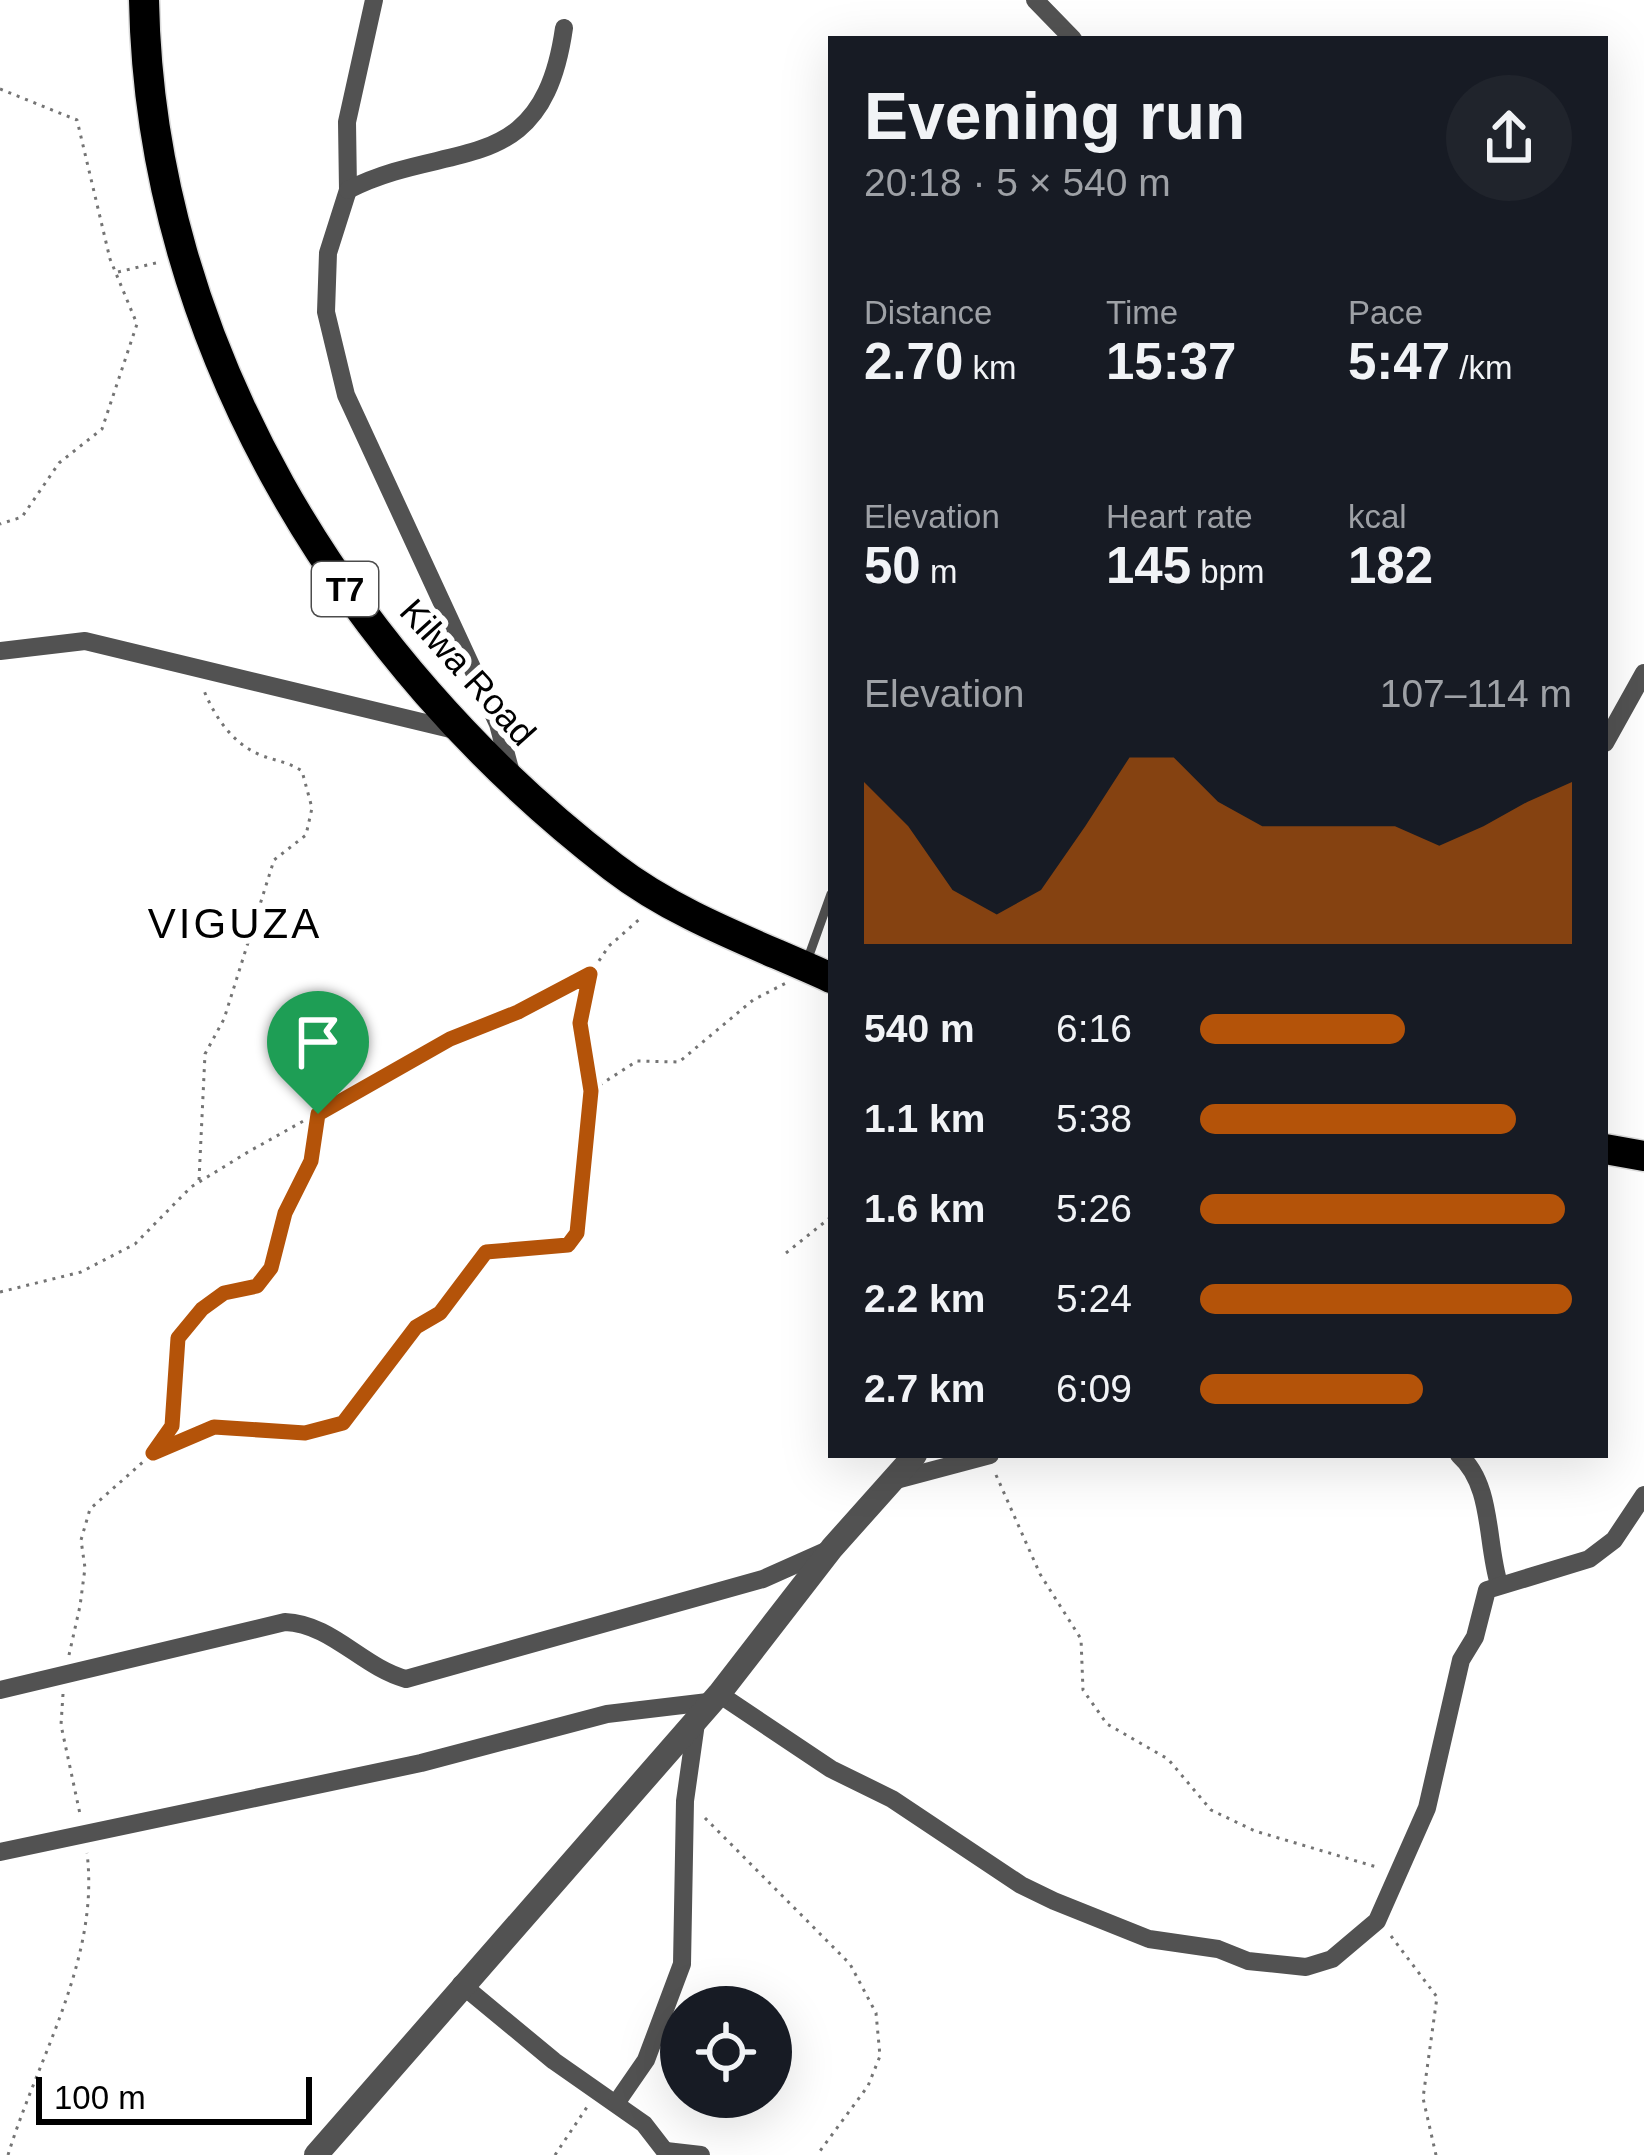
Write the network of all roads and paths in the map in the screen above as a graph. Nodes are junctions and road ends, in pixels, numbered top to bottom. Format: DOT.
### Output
graph roads {
  1 [pos="143,0"];
  2 [pos="374,0"];
  3 [pos="1035,0"];
  4 [pos="564,28"];
  5 [pos="1070,36"];
  6 [pos="0,89"];
  7 [pos="348,190"];
  8 [pos="116,273"];
  9 [pos="173,276"];
  10 [pos="0,524"];
  11 [pos="0,651"];
  12 [pos="196,672"];
  13 [pos="1644,673"];
  14 [pos="463,733"];
  15 [pos="1608,738"];
  16 [pos="513,780"];
  17 [pos="671,904"];
  18 [pos="828,912"];
  19 [pos="818,972"];
  20 [pos="590,974"];
  21 [pos="591,1091"];
  22 [pos="318,1114"];
  23 [pos="1608,1150"];
  24 [pos="1644,1156"];
  25 [pos="199,1182"];
  26 [pos="828,1218"];
  27 [pos="786,1253"];
  28 [pos="0,1292"];
  29 [pos="153,1453"];
  30 [pos="913,1458"];
  31 [pos="981,1458"];
  32 [pos="990,1458"];
  33 [pos="1461,1458"];
  34 [pos="896,1480"];
  35 [pos="1644,1495"];
  36 [pos="832,1548"];
  37 [pos="1499,1584"];
  38 [pos="64,1678"];
  39 [pos="0,1690"];
  40 [pos="708,1704"];
  41 [pos="685,1802"];
  42 [pos="85,1834"];
  43 [pos="0,1852"];
  44 [pos="1399,1872"];
  45 [pos="1377,1921"];
  46 [pos="461,1984"];
  47 [pos="597,2092"];
  48 [pos="617,2102"];
  49 [pos="667,2153"];
  50 [pos="8,2155"];
  51 [pos="316,2155"];
  52 [pos="555,2155"];
  53 [pos="700,2155"];
  54 [pos="817,2155"];
  55 [pos="1436,2155"];
  1 -- 14 [label="highway, Kilwa Road / T7"];
  2 -- 7 [label="street"];
  3 -- 5 [label="street"];
  4 -- 7 [label="street"];
  6 -- 8 [label="path"];
  7 -- 16 [label="street"];
  8 -- 9 [label="path"];
  8 -- 10 [label="path"];
  11 -- 12 [label="street"];
  12 -- 14 [label="street"];
  12 -- 25 [label="path"];
  13 -- 15 [label="street"];
  14 -- 16 [label="highway, Kilwa Road / T7"];
  16 -- 17 [label="highway, Kilwa Road / T7"];
  17 -- 19 [label="highway, Kilwa Road / T7"];
  17 -- 20 [label="path"];
  18 -- 19 [label="lane"];
  19 -- 21 [label="path"];
  20 -- 21 [label="path"];
  20 -- 22 [label="path"];
  21 -- 29 [label="path"];
  22 -- 25 [label="path"];
  22 -- 29 [label="path"];
  23 -- 24 [label="highway"];
  25 -- 28 [label="path"];
  26 -- 27 [label="path"];
  29 -- 38 [label="path"];
  30 -- 34 [label="street"];
  31 -- 34 [label="street"];
  32 -- 44 [label="path"];
  33 -- 37 [label="street"];
  34 -- 36 [label="street"];
  35 -- 37 [label="street"];
  36 -- 38 [label="street"];
  36 -- 40 [label="street"];
  37 -- 44 [label="street"];
  38 -- 39 [label="street"];
  38 -- 42 [label="path"];
  40 -- 41 [label="street"];
  40 -- 42 [label="street"];
  40 -- 45 [label="street"];
  40 -- 46 [label="street"];
  41 -- 48 [label="street"];
  41 -- 54 [label="path"];
  42 -- 43 [label="street"];
  42 -- 50 [label="path"];
  44 -- 45 [label="street"];
  45 -- 55 [label="path"];
  46 -- 47 [label="street"];
  46 -- 51 [label="street"];
  47 -- 48 [label="street"];
  47 -- 52 [label="path"];
  48 -- 49 [label="street"];
  49 -- 53 [label="street"];
}
